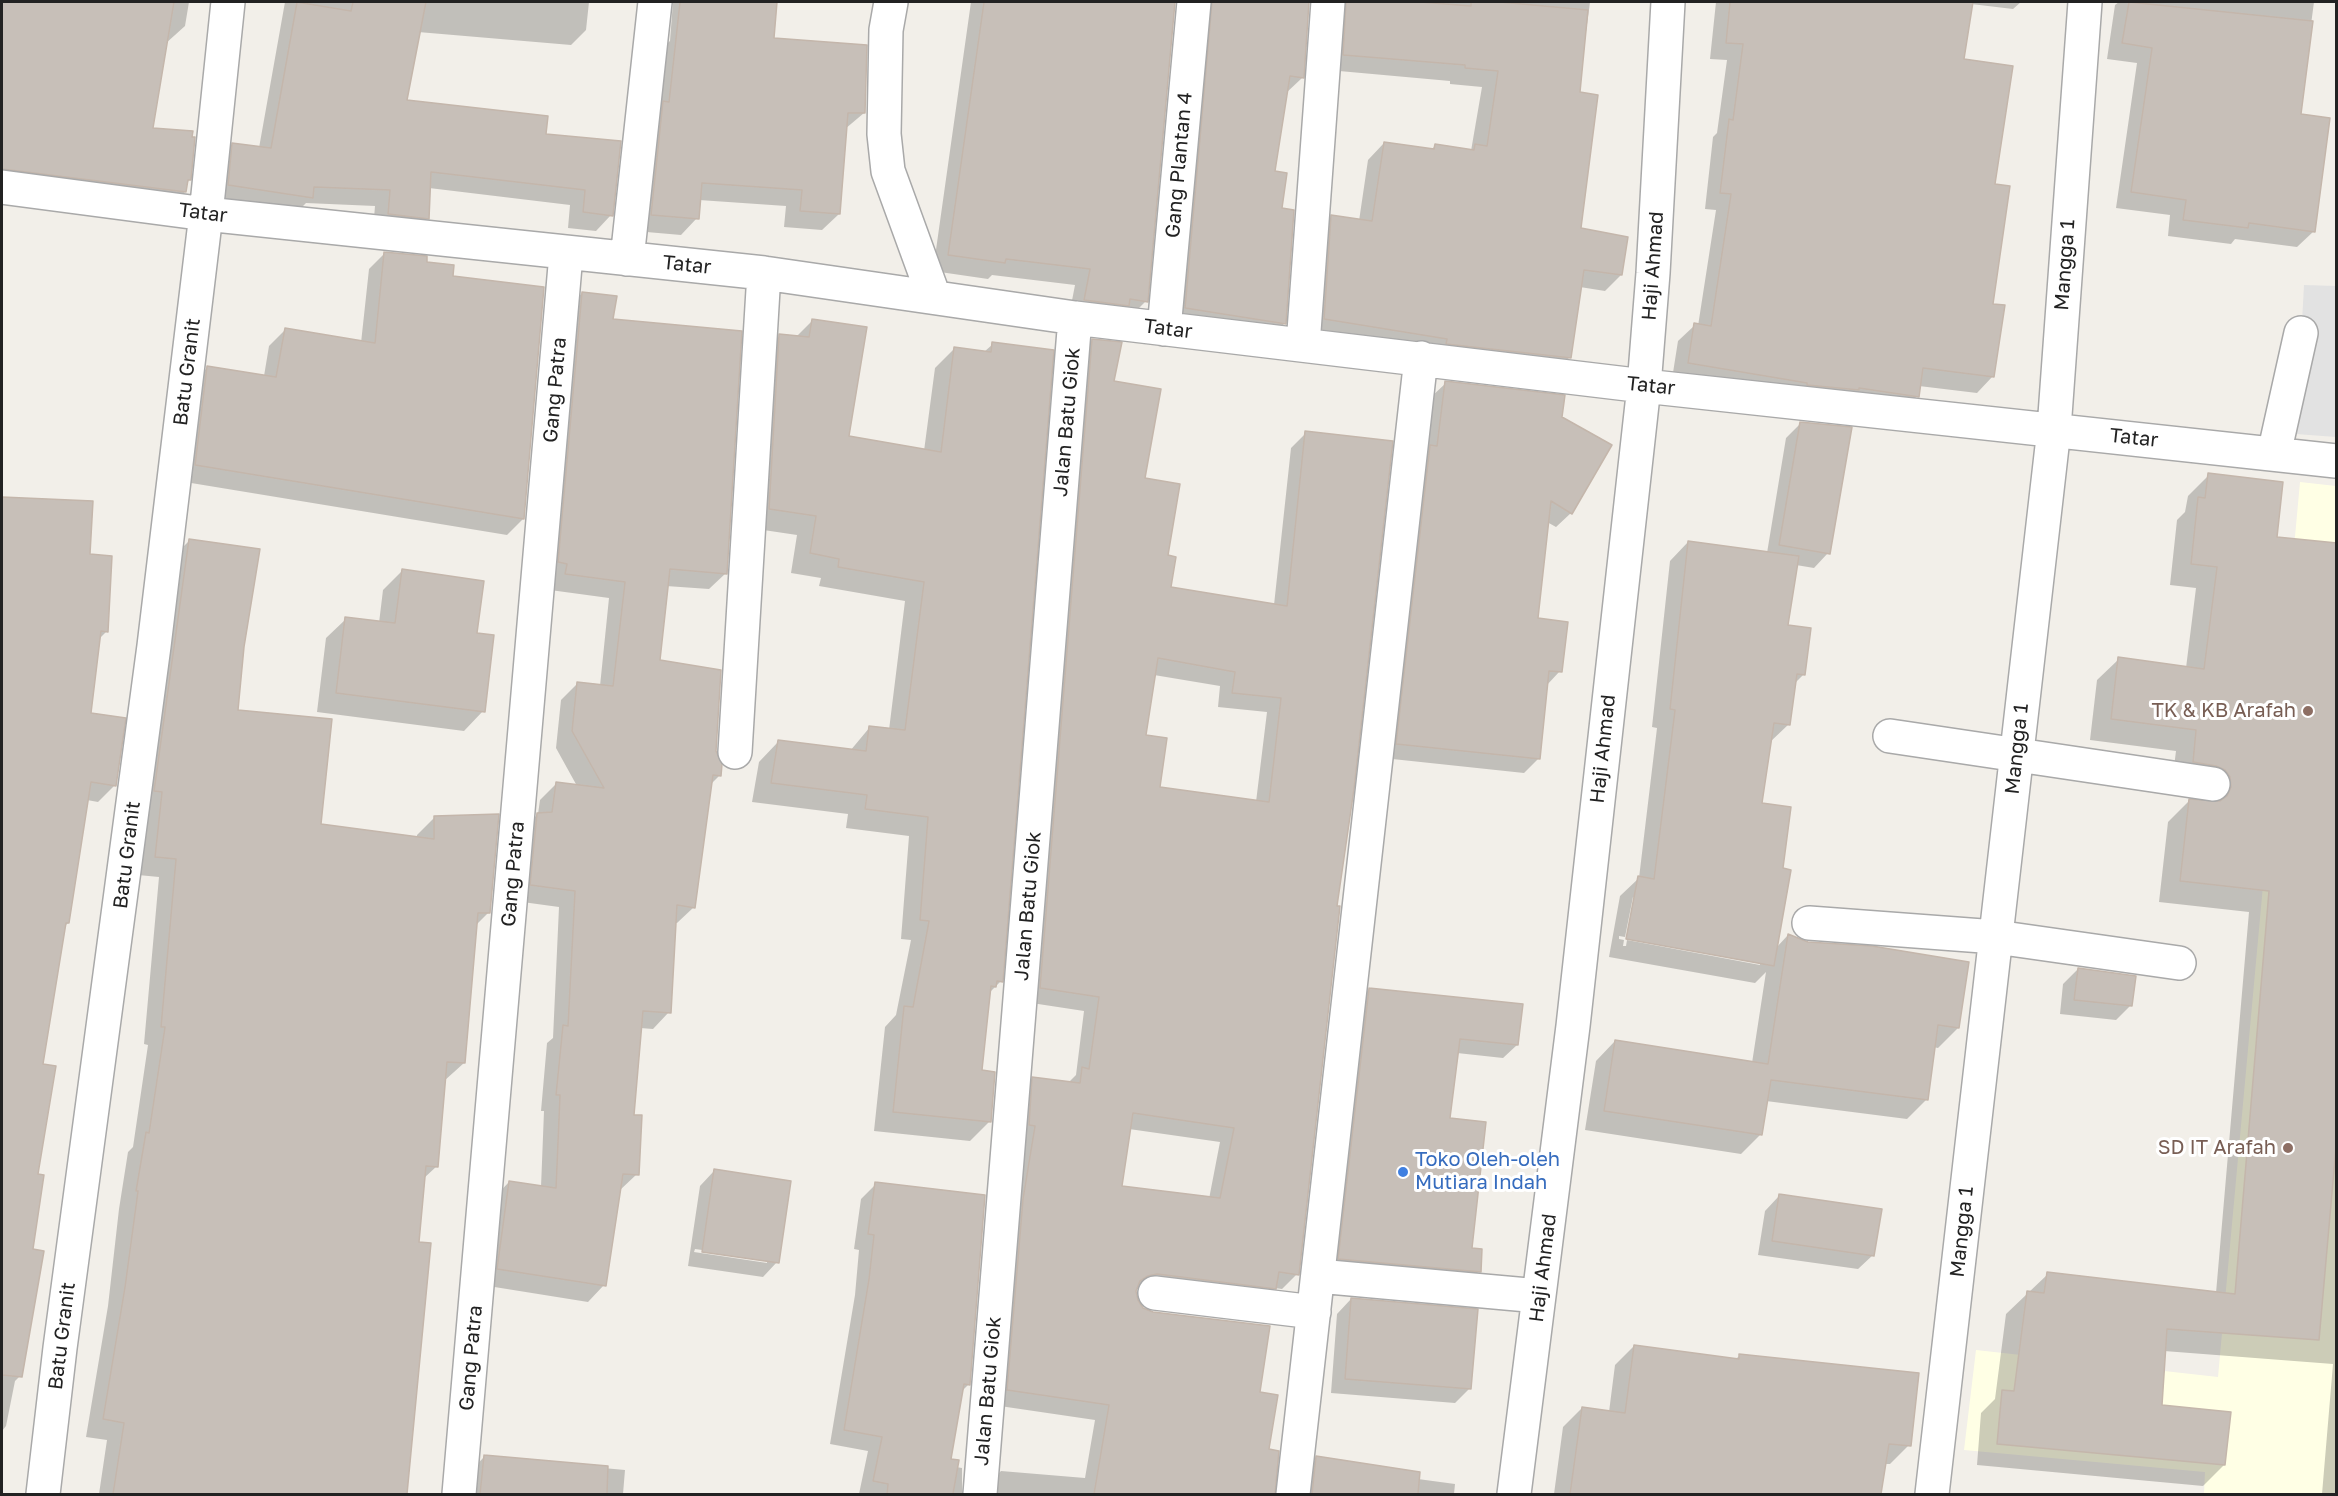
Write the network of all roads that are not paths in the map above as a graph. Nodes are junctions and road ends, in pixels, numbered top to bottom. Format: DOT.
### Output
graph roads {
  1 [pos="228,2"];
  2 [pos="655,2"];
  3 [pos="891,2"];
  4 [pos="1194,2"];
  5 [pos="1328,2"];
  6 [pos="1668,2"];
  7 [pos="2085,2"];
  8 [pos="2,187"];
  9 [pos="206,214"];
  10 [pos="566,254"];
  11 [pos="627,259"];
  12 [pos="764,273"];
  13 [pos="934,297"];
  14 [pos="1075,318"];
  15 [pos="1164,329"];
  16 [pos="2301,333"];
  17 [pos="1303,345"];
  18 [pos="1421,358"];
  19 [pos="1644,386"];
  20 [pos="2054,429"];
  21 [pos="2274,454"];
  22 [pos="2337,461"];
  23 [pos="1890,736"];
  24 [pos="735,752"];
  25 [pos="2016,756"];
  26 [pos="2213,784"];
  27 [pos="1809,924"];
  28 [pos="1996,937"];
  29 [pos="2179,963"];
  30 [pos="1318,1276"];
  31 [pos="1155,1293"];
  32 [pos="1539,1296"];
  33 [pos="1314,1312"];
  34 [pos="43,1494"];
  35 [pos="459,1494"];
  36 [pos="980,1494"];
  37 [pos="1293,1494"];
  38 [pos="1514,1494"];
  39 [pos="1932,1494"];
  1 -- 9 [label="street, Batu Granit"];
  2 -- 11 [label="street"];
  3 -- 13 [label="street"];
  4 -- 15 [label="street, Gang Plantan 4"];
  5 -- 17 [label="street"];
  6 -- 19 [label="street, Haji Ahmad"];
  7 -- 20 [label="street, Mangga 1"];
  8 -- 9 [label="street, Tatar"];
  9 -- 10 [label="street, Tatar"];
  9 -- 34 [label="street, Batu Granit"];
  10 -- 11 [label="street, Tatar"];
  10 -- 35 [label="street, Gang Patra"];
  11 -- 12 [label="street, Tatar"];
  12 -- 13 [label="street, Tatar"];
  12 -- 24 [label="street"];
  13 -- 14 [label="street, Tatar"];
  14 -- 15 [label="street, Tatar"];
  14 -- 36 [label="street, Jalan Batu Giok"];
  15 -- 17 [label="street, Tatar"];
  16 -- 21 [label="street"];
  17 -- 18 [label="street, Tatar"];
  18 -- 19 [label="street, Tatar"];
  18 -- 30 [label="street"];
  19 -- 20 [label="street, Tatar"];
  19 -- 32 [label="street, Haji Ahmad"];
  20 -- 21 [label="street, Tatar"];
  20 -- 25 [label="street, Mangga 1"];
  21 -- 22 [label="street, Tatar"];
  23 -- 25 [label="street"];
  25 -- 26 [label="street"];
  25 -- 28 [label="street, Mangga 1"];
  27 -- 28 [label="street"];
  28 -- 29 [label="street"];
  28 -- 39 [label="street, Mangga 1"];
  30 -- 32 [label="street"];
  30 -- 33 [label="street"];
  31 -- 33 [label="street"];
  32 -- 38 [label="street, Haji Ahmad"];
  33 -- 37 [label="street"];
}
